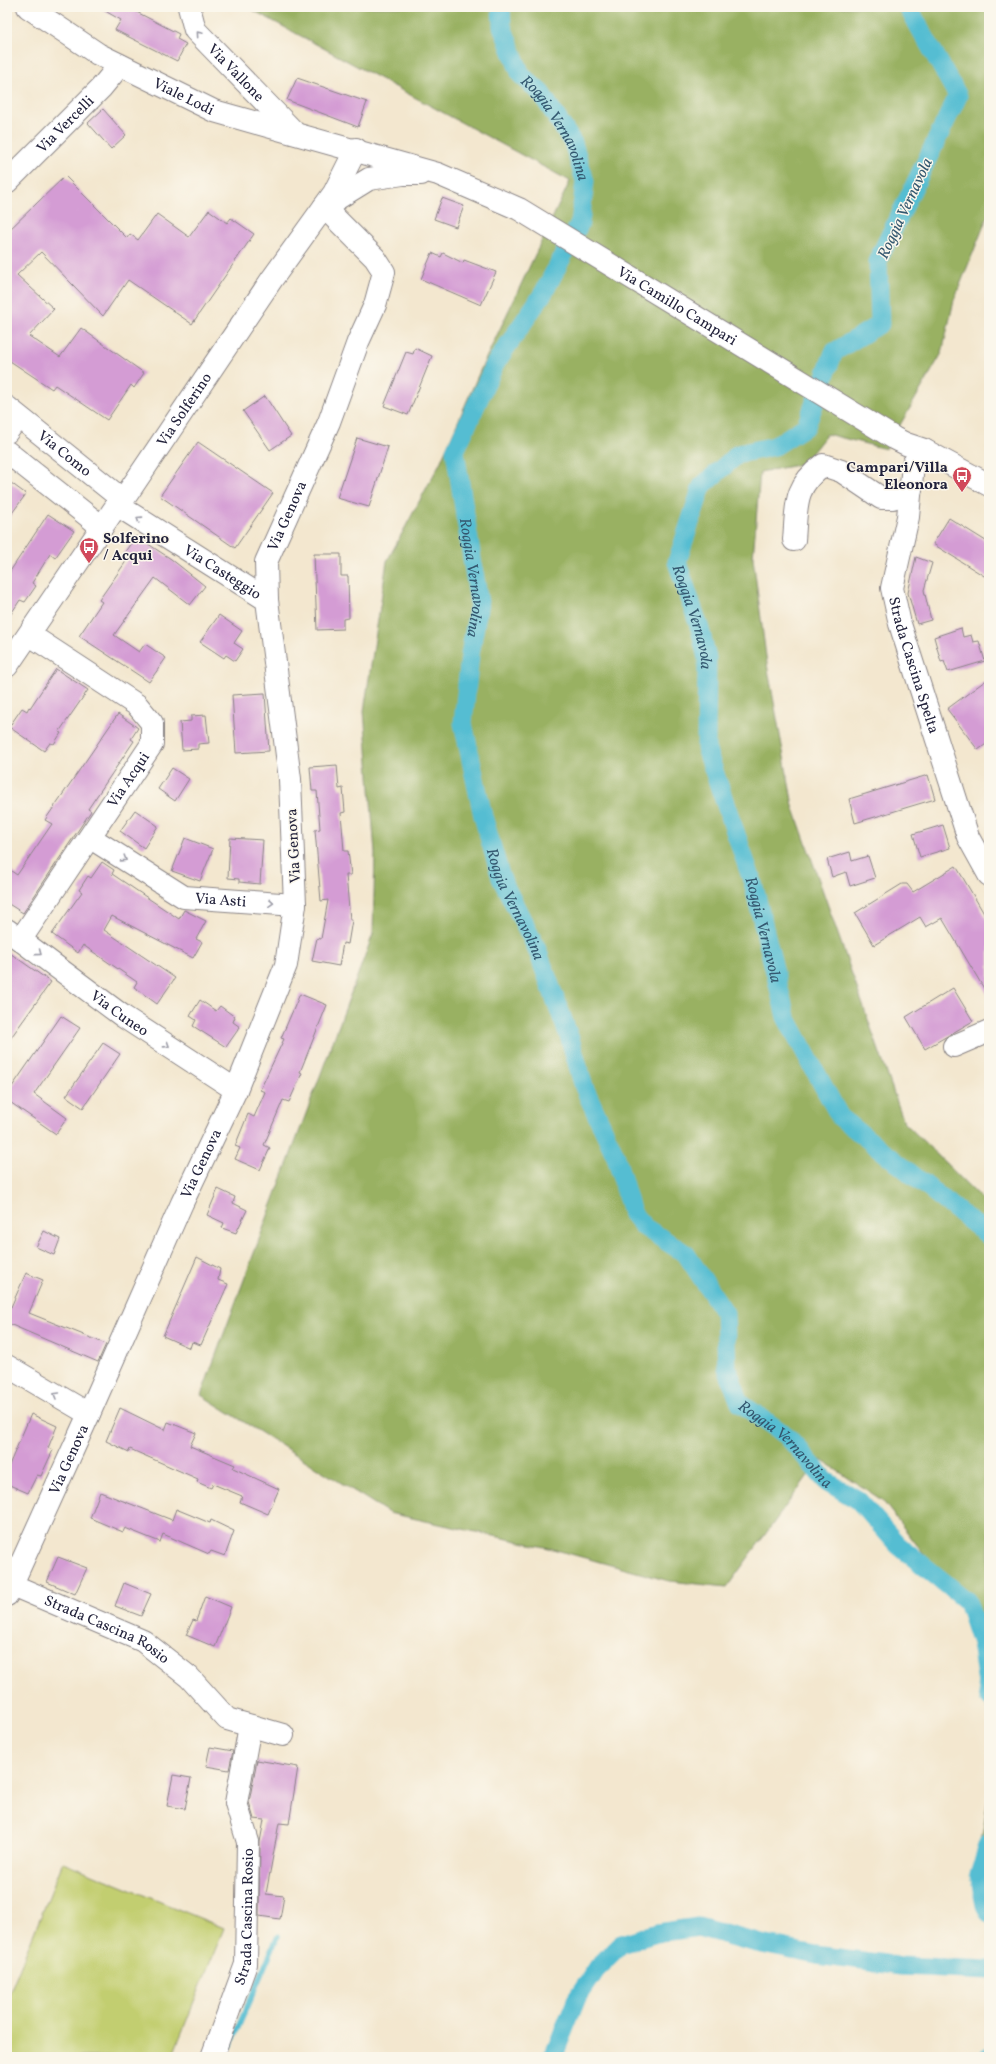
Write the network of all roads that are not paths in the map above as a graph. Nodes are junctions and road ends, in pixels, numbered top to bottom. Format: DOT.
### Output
graph roads {
  1 [pos="28,7"];
  2 [pos="189,7"];
  3 [pos="120,65"];
  4 [pos="294,132"];
  5 [pos="356,150"];
  6 [pos="438,174"];
  7 [pos="7,182"];
  8 [pos="324,207"];
  9 [pos="11,419"];
  10 [pos="924,450"];
  11 [pos="7,452"];
  12 [pos="989,485"];
  13 [pos="911,489"];
  14 [pos="120,502"];
  15 [pos="102,527"];
  16 [pos="794,540"];
  17 [pos="267,600"];
  18 [pos="30,635"];
  19 [pos="7,666"];
  20 [pos="91,838"];
  21 [pos="989,875"];
  22 [pos="295,905"];
  23 [pos="14,934"];
  24 [pos="989,1031"];
  25 [pos="954,1046"];
  26 [pos="236,1090"];
  27 [pos="7,1366"];
  28 [pos="89,1414"];
  29 [pos="9,1590"];
  30 [pos="250,1726"];
  31 [pos="283,1735"];
  32 [pos="212,2057"];
  1 -- 3 [label="street, Viale Lodi"];
  4 -- 2 [label="street, Via Vallone, one-way"];
  3 -- 4 [label="street, Viale Lodi"];
  3 -- 7 [label="street, Via Vercelli"];
  4 -- 5 [label="street, Viale Lodi"];
  5 -- 6 [label="street, Via Camillo Campari"];
  5 -- 8 [label="street, Via Solferino"];
  6 -- 8 [label="street"];
  6 -- 10 [label="street, Via Camillo Campari"];
  8 -- 14 [label="street, Via Solferino"];
  8 -- 17 [label="street, Via Genova"];
  9 -- 14 [label="street, Via Como"];
  10 -- 12 [label="street, Via Camillo Campari"];
  10 -- 13 [label="street, Strada Cascina Spelta"];
  11 -- 15 [label="street"];
  13 -- 16 [label="street"];
  13 -- 21 [label="street, Strada Cascina Spelta"];
  14 -- 15 [label="street, Via Solferino"];
  17 -- 14 [label="street, Via Casteggio, one-way"];
  15 -- 18 [label="street, Via Solferino"];
  17 -- 22 [label="street, Via Genova"];
  18 -- 19 [label="street, Via Solferino"];
  18 -- 20 [label="street, Via Acqui"];
  20 -- 22 [label="street, Via Asti, one-way"];
  20 -- 23 [label="street, Via Acqui"];
  22 -- 26 [label="street, Via Genova"];
  23 -- 26 [label="street, Via Cuneo, one-way"];
  24 -- 25 [label="street"];
  26 -- 28 [label="street, Via Genova"];
  28 -- 27 [label="street, one-way"];
  28 -- 29 [label="street, Via Genova"];
  29 -- 30 [label="street, Strada Cascina Rosio"];
  30 -- 31 [label="street, Strada Cascina Rosio"];
  30 -- 32 [label="street, Strada Cascina Rosio"];
}
